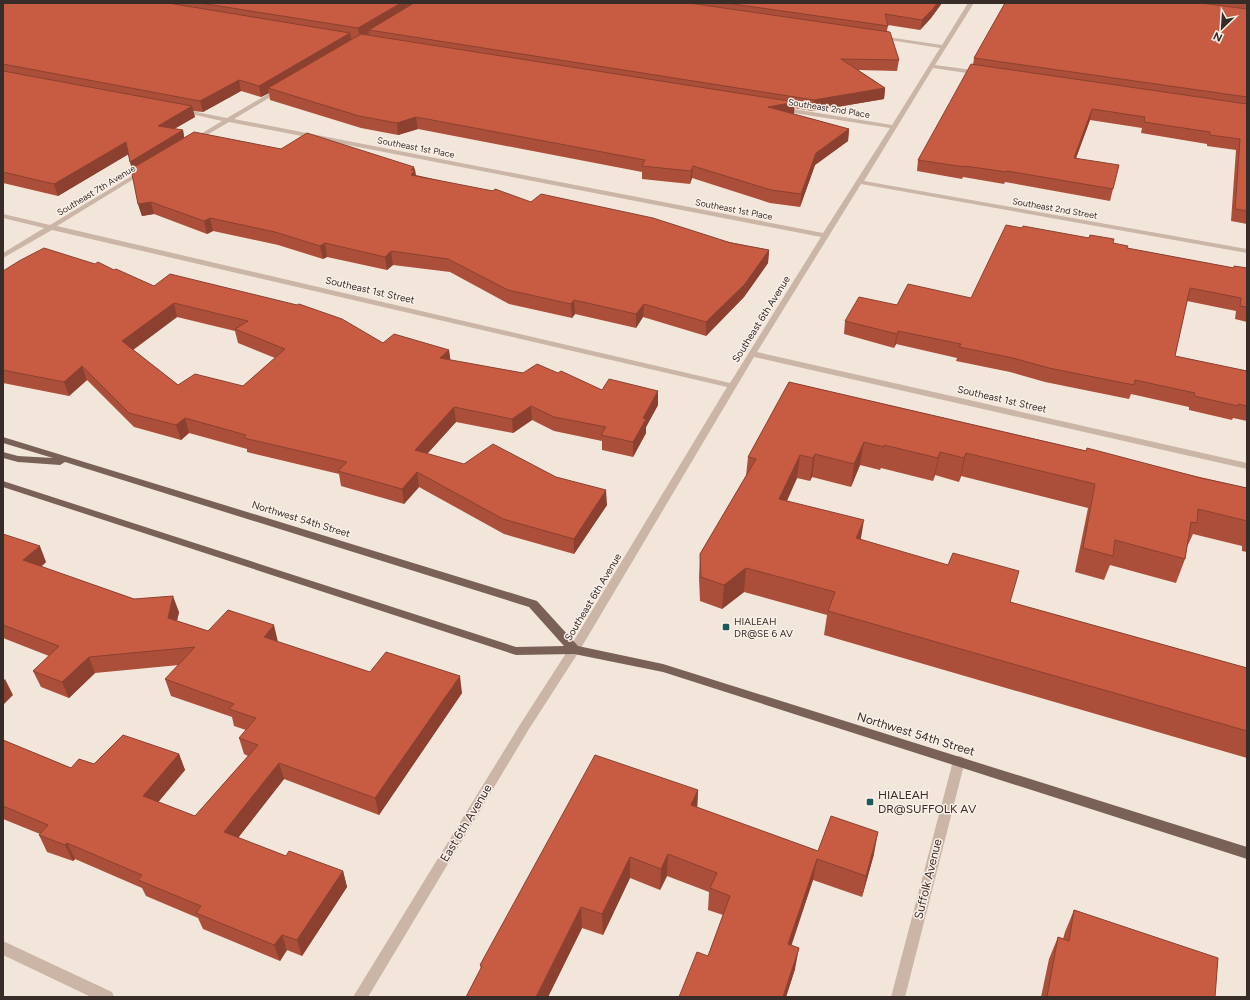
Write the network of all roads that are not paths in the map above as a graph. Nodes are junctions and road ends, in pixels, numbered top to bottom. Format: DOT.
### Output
graph roads {
  1 [pos="971,3"];
  2 [pos="872,37"];
  3 [pos="943,47"];
  4 [pos="932,66"];
  5 [pos="987,74"];
  6 [pos="287,84"];
  7 [pos="776,108"];
  8 [pos="174,110"];
  9 [pos="228,120"];
  10 [pos="893,127"];
  11 [pos="187,145"];
  12 [pos="153,165"];
  13 [pos="859,182"];
  14 [pos="3,216"];
  15 [pos="51,227"];
  16 [pos="825,236"];
  17 [pos="1247,251"];
  18 [pos="3,256"];
  19 [pos="753,354"];
  20 [pos="732,386"];
  21 [pos="3,440"];
  22 [pos="3,455"];
  23 [pos="76,463"];
  24 [pos="1247,466"];
  25 [pos="3,484"];
  26 [pos="574,650"];
  27 [pos="959,762"];
  28 [pos="1247,853"];
  29 [pos="3,948"];
  30 [pos="107,997"];
  31 [pos="360,997"];
  32 [pos="898,997"];
  1 -- 3 [label="street, Southeast 6th Avenue"];
  2 -- 3 [label="street"];
  3 -- 4 [label="street, Southeast 6th Avenue"];
  4 -- 5 [label="street"];
  4 -- 10 [label="street, Southeast 6th Avenue"];
  6 -- 9 [label="street"];
  7 -- 10 [label="street, Southeast 2nd Place"];
  8 -- 9 [label="street, Southeast 1st Place"];
  9 -- 11 [label="street"];
  9 -- 16 [label="street, Southeast 1st Place"];
  10 -- 13 [label="street, Southeast 6th Avenue"];
  12 -- 15 [label="street, Southeast 7th Avenue"];
  13 -- 16 [label="street, Southeast 6th Avenue"];
  13 -- 17 [label="street, Southeast 2nd Street"];
  14 -- 15 [label="street, Southeast 1st Street"];
  15 -- 18 [label="street, Southeast 7th Avenue"];
  15 -- 20 [label="street, Southeast 1st Street"];
  16 -- 19 [label="street, Southeast 6th Avenue"];
  19 -- 20 [label="street, Southeast 6th Avenue"];
  19 -- 24 [label="street, Southeast 1st Street"];
  20 -- 26 [label="street, Southeast 6th Avenue"];
  21 -- 23 [label="main road, Northwest 54th Street"];
  22 -- 23 [label="main road"];
  23 -- 26 [label="main road, Northwest 54th Street"];
  25 -- 26 [label="main road, Northwest 54th Street"];
  26 -- 27 [label="main road, Northwest 54th Street"];
  26 -- 31 [label="street, East 6th Avenue"];
  27 -- 28 [label="main road, Northwest 54th Street"];
  27 -- 32 [label="street, Suffolk Avenue"];
  29 -- 30 [label="street"];
}
